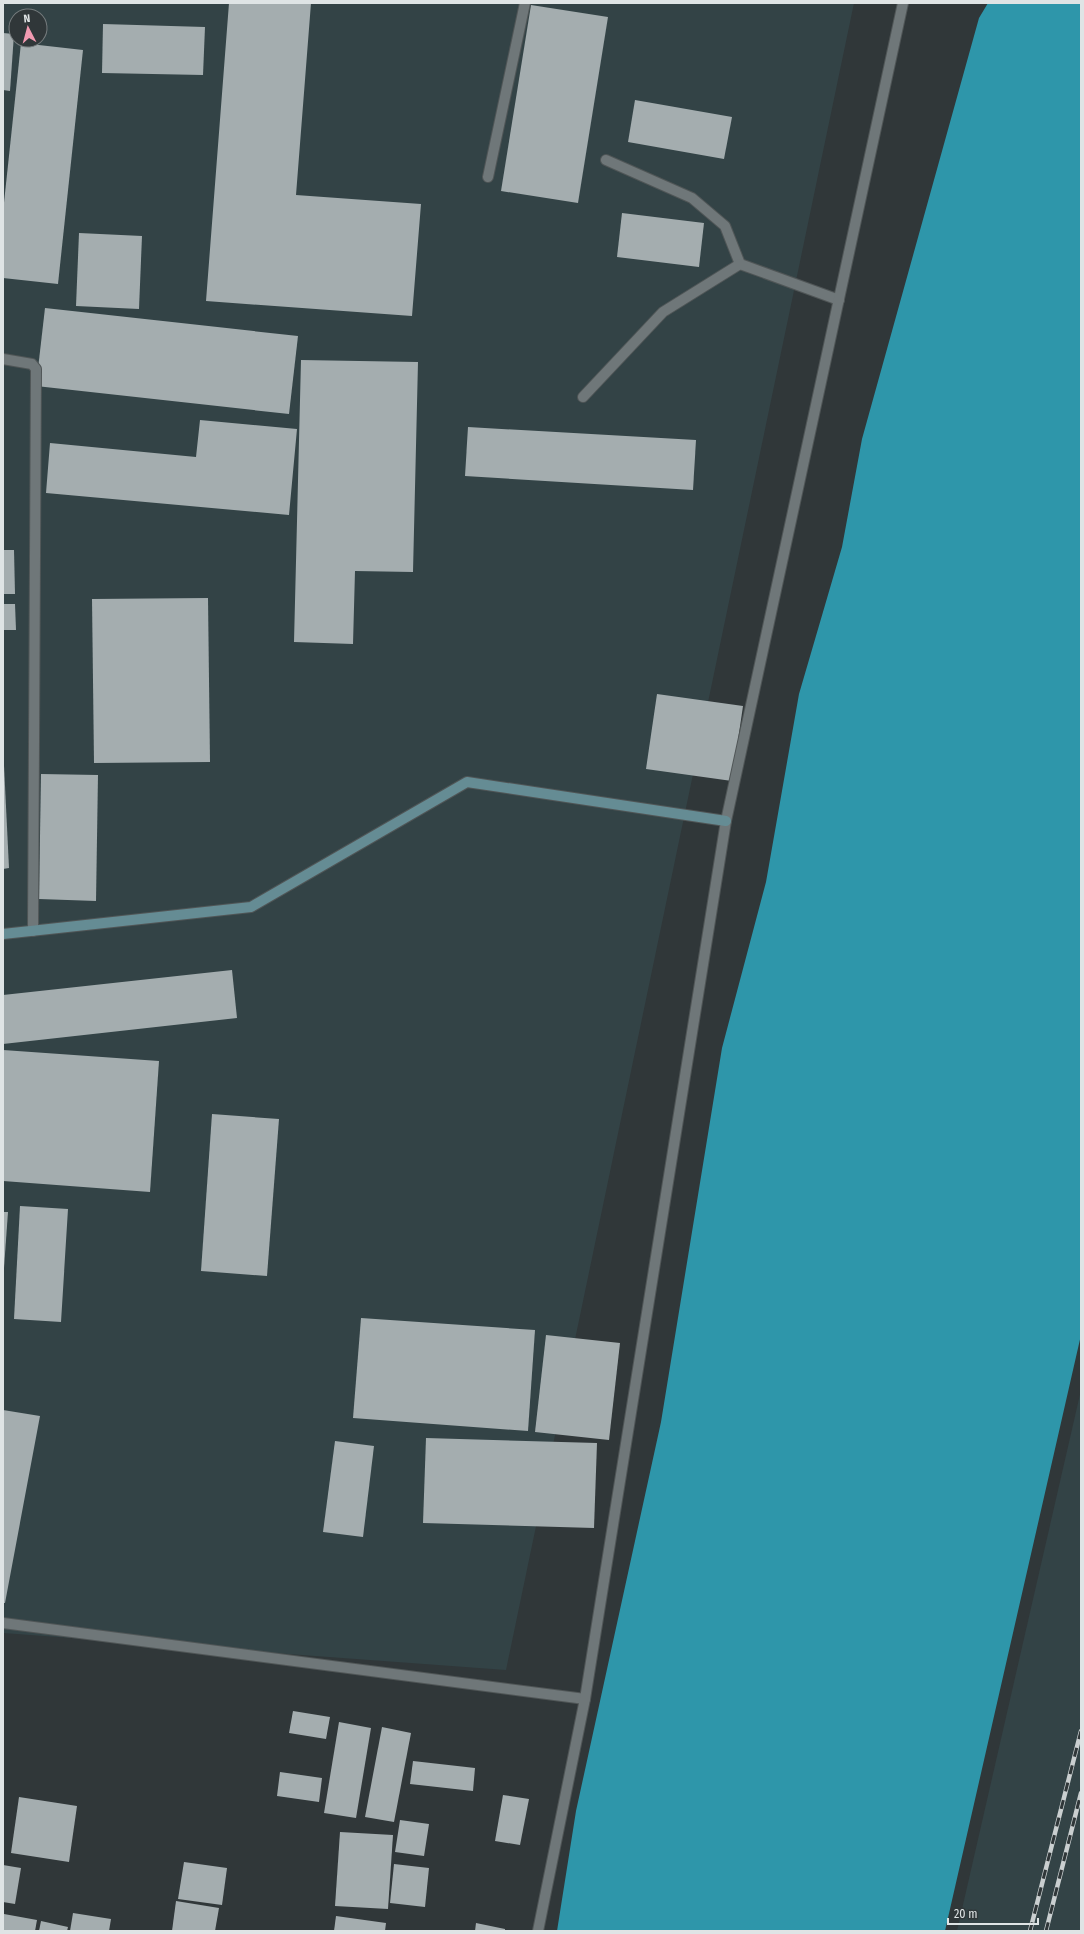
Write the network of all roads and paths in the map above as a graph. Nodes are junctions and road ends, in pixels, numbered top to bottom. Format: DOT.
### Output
graph roads {
  1 [pos="525,3"];
  2 [pos="903,3"];
  3 [pos="606,160"];
  4 [pos="488,177"];
  5 [pos="740,264"];
  6 [pos="839,300"];
  7 [pos="3,359"];
  8 [pos="582,398"];
  9 [pos="726,821"];
  10 [pos="33,931"];
  11 [pos="3,934"];
  12 [pos="3,1624"];
  13 [pos="585,1699"];
  14 [pos="538,1931"];
  1 -- 4 [label="street"];
  2 -- 6 [label="street"];
  3 -- 5 [label="street"];
  5 -- 6 [label="street"];
  5 -- 8 [label="street"];
  6 -- 9 [label="street"];
  7 -- 10 [label="street"];
  9 -- 10 [label="street"];
  9 -- 13 [label="street"];
  10 -- 11 [label="street"];
  12 -- 13 [label="street"];
  13 -- 14 [label="street"];
}
